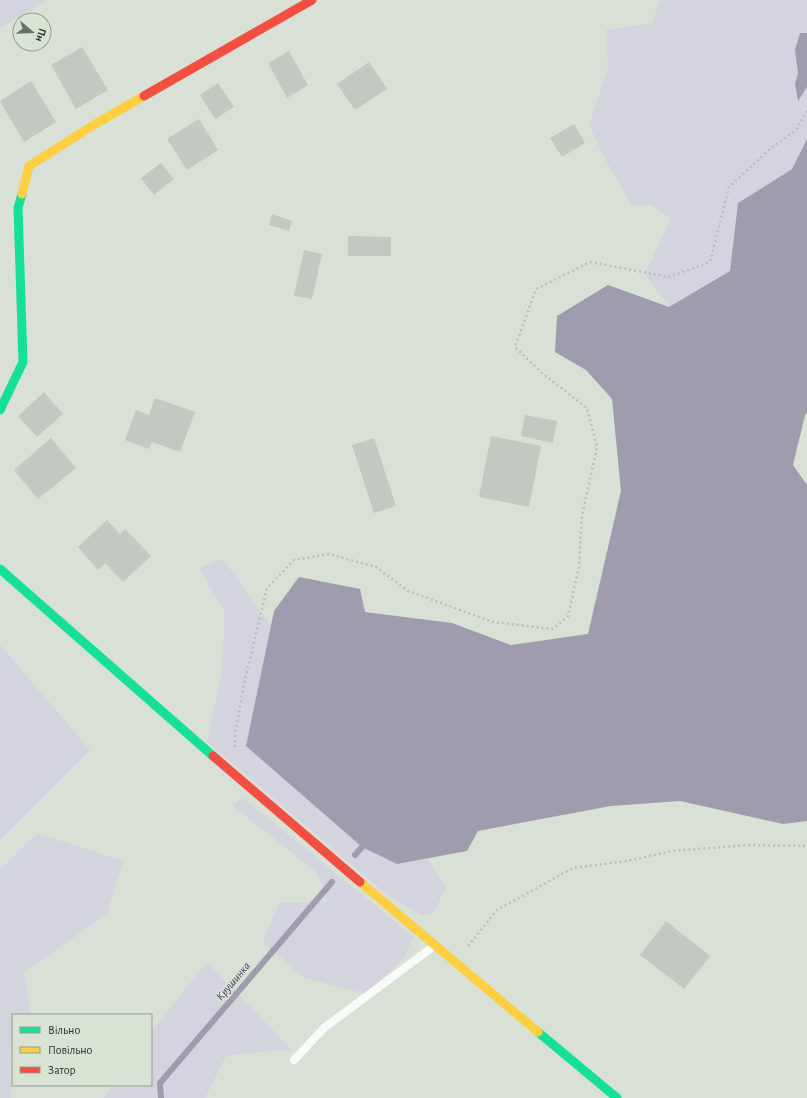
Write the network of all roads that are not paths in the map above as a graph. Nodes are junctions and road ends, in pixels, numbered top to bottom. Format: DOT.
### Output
graph roads {
  1 [pos="312,0"];
  2 [pos="0,410"];
  3 [pos="0,569"];
  4 [pos="435,946"];
  5 [pos="294,1060"];
  6 [pos="616,1098"];
  1 -- 2 [label="street"];
  3 -- 4 [label="street"];
  4 -- 5 [label="lane"];
  4 -- 6 [label="street"];
}
